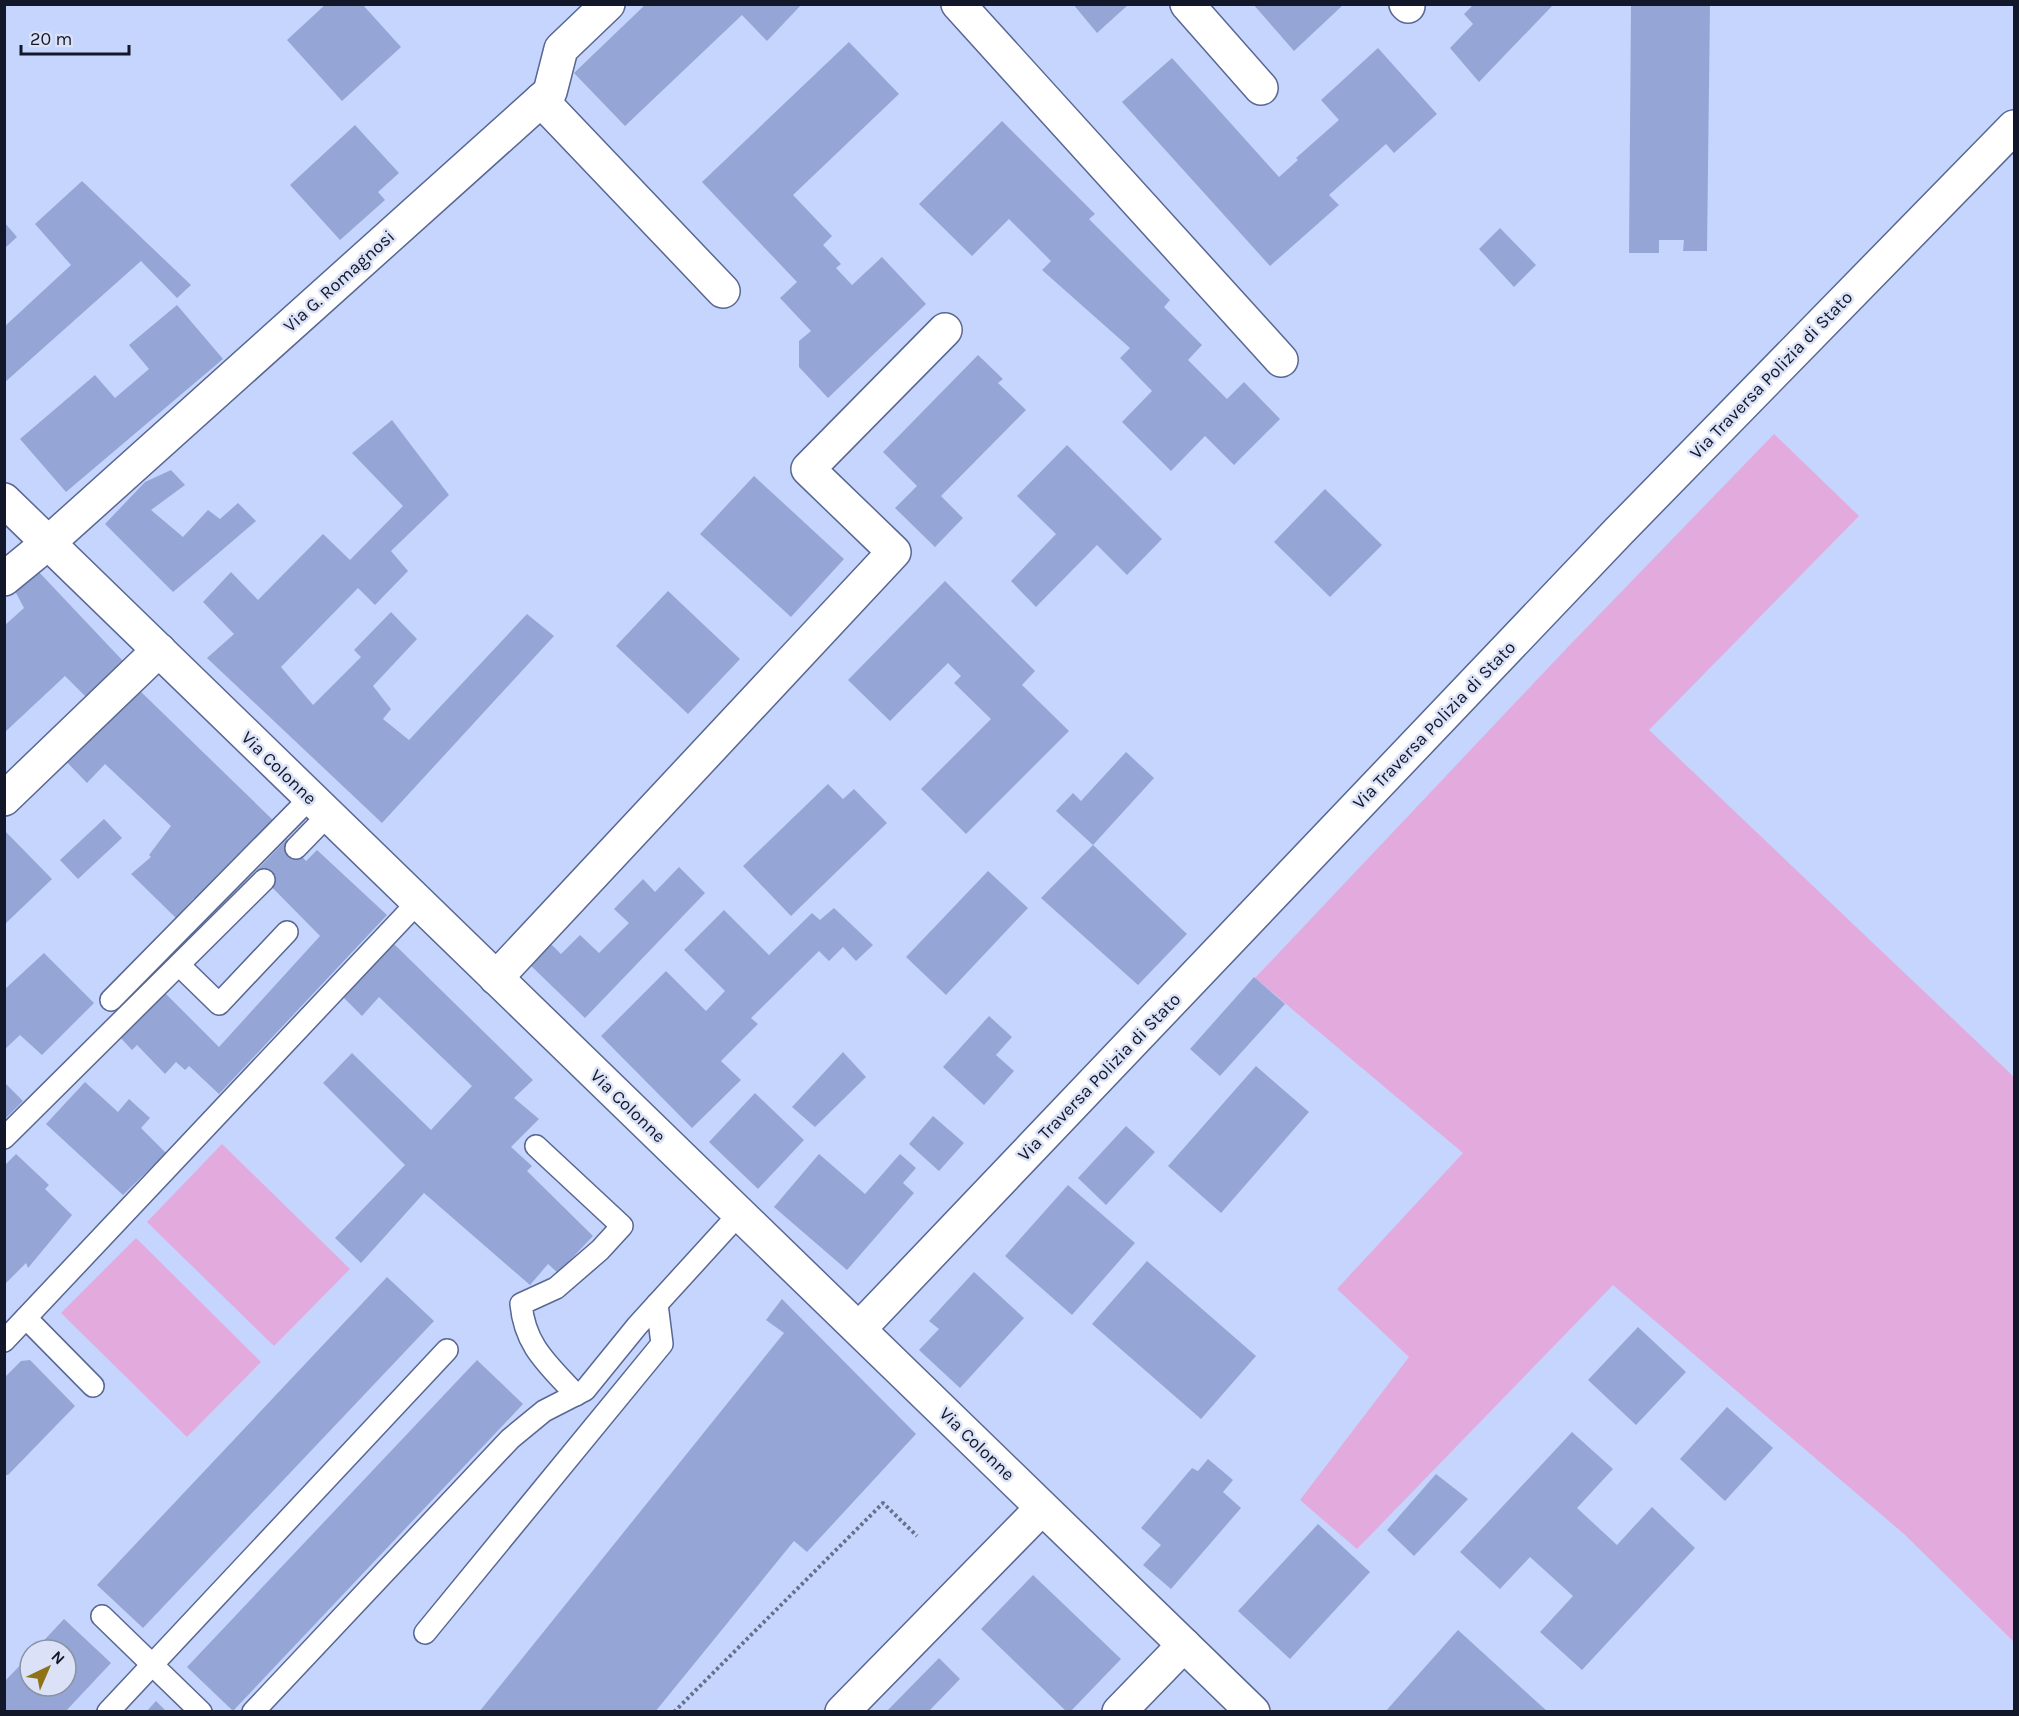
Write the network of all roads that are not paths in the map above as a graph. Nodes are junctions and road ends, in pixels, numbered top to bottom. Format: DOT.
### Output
graph roads {
  1 [pos="608,4"];
  2 [pos="958,4"];
  3 [pos="1187,4"];
  4 [pos="1261,88"];
  5 [pos="541,100"];
  6 [pos="2014,126"];
  7 [pos="723,291"];
  8 [pos="945,330"];
  9 [pos="1281,360"];
  10 [pos="4,500"];
  11 [pos="48,543"];
  12 [pos="4,579"];
  13 [pos="159,650"];
  14 [pos="4,799"];
  15 [pos="319,806"];
  16 [pos="296,848"];
  17 [pos="264,880"];
  18 [pos="418,902"];
  19 [pos="286,932"];
  20 [pos="179,965"];
  21 [pos="496,978"];
  22 [pos="111,1000"];
  23 [pos="4,1138"];
  24 [pos="536,1146"];
  25 [pos="740,1214"];
  26 [pos="657,1304"];
  27 [pos="26,1318"];
  28 [pos="859,1329"];
  29 [pos="4,1341"];
  30 [pos="447,1350"];
  31 [pos="93,1386"];
  32 [pos="576,1395"];
  33 [pos="1042,1508"];
  34 [pos="102,1616"];
  35 [pos="425,1633"];
  36 [pos="1184,1645"];
  37 [pos="152,1665"];
  38 [pos="108,1712"];
  39 [pos="201,1712"];
  40 [pos="253,1712"];
  41 [pos="842,1712"];
  42 [pos="1119,1712"];
  43 [pos="1252,1712"];
  1 -- 5 [label="street, Via G. Romagnosi"];
  2 -- 9 [label="street"];
  3 -- 4 [label="street"];
  5 -- 7 [label="street"];
  5 -- 11 [label="street, Via G. Romagnosi"];
  6 -- 28 [label="street, Via Traversa Polizia di Stato"];
  8 -- 21 [label="street"];
  10 -- 11 [label="street, Via Colonne"];
  11 -- 12 [label="street, Via G. Romagnosi"];
  11 -- 13 [label="street, Via Colonne"];
  13 -- 14 [label="street"];
  13 -- 15 [label="street, Via Colonne"];
  15 -- 16 [label="lane"];
  15 -- 18 [label="street, Via Colonne"];
  15 -- 22 [label="lane"];
  17 -- 20 [label="lane"];
  18 -- 21 [label="street, Via Colonne"];
  18 -- 27 [label="lane"];
  19 -- 20 [label="lane"];
  20 -- 23 [label="lane"];
  21 -- 25 [label="street, Via Colonne"];
  24 -- 32 [label="lane"];
  25 -- 26 [label="lane"];
  25 -- 28 [label="street, Via Colonne"];
  26 -- 32 [label="lane"];
  26 -- 35 [label="lane"];
  27 -- 29 [label="lane"];
  27 -- 31 [label="lane"];
  28 -- 33 [label="street, Via Colonne"];
  30 -- 37 [label="lane"];
  32 -- 40 [label="lane"];
  33 -- 36 [label="street, Via Colonne"];
  33 -- 41 [label="street"];
  34 -- 37 [label="lane"];
  36 -- 42 [label="street"];
  36 -- 43 [label="street, Via Colonne"];
  37 -- 38 [label="lane"];
  37 -- 39 [label="lane"];
}
